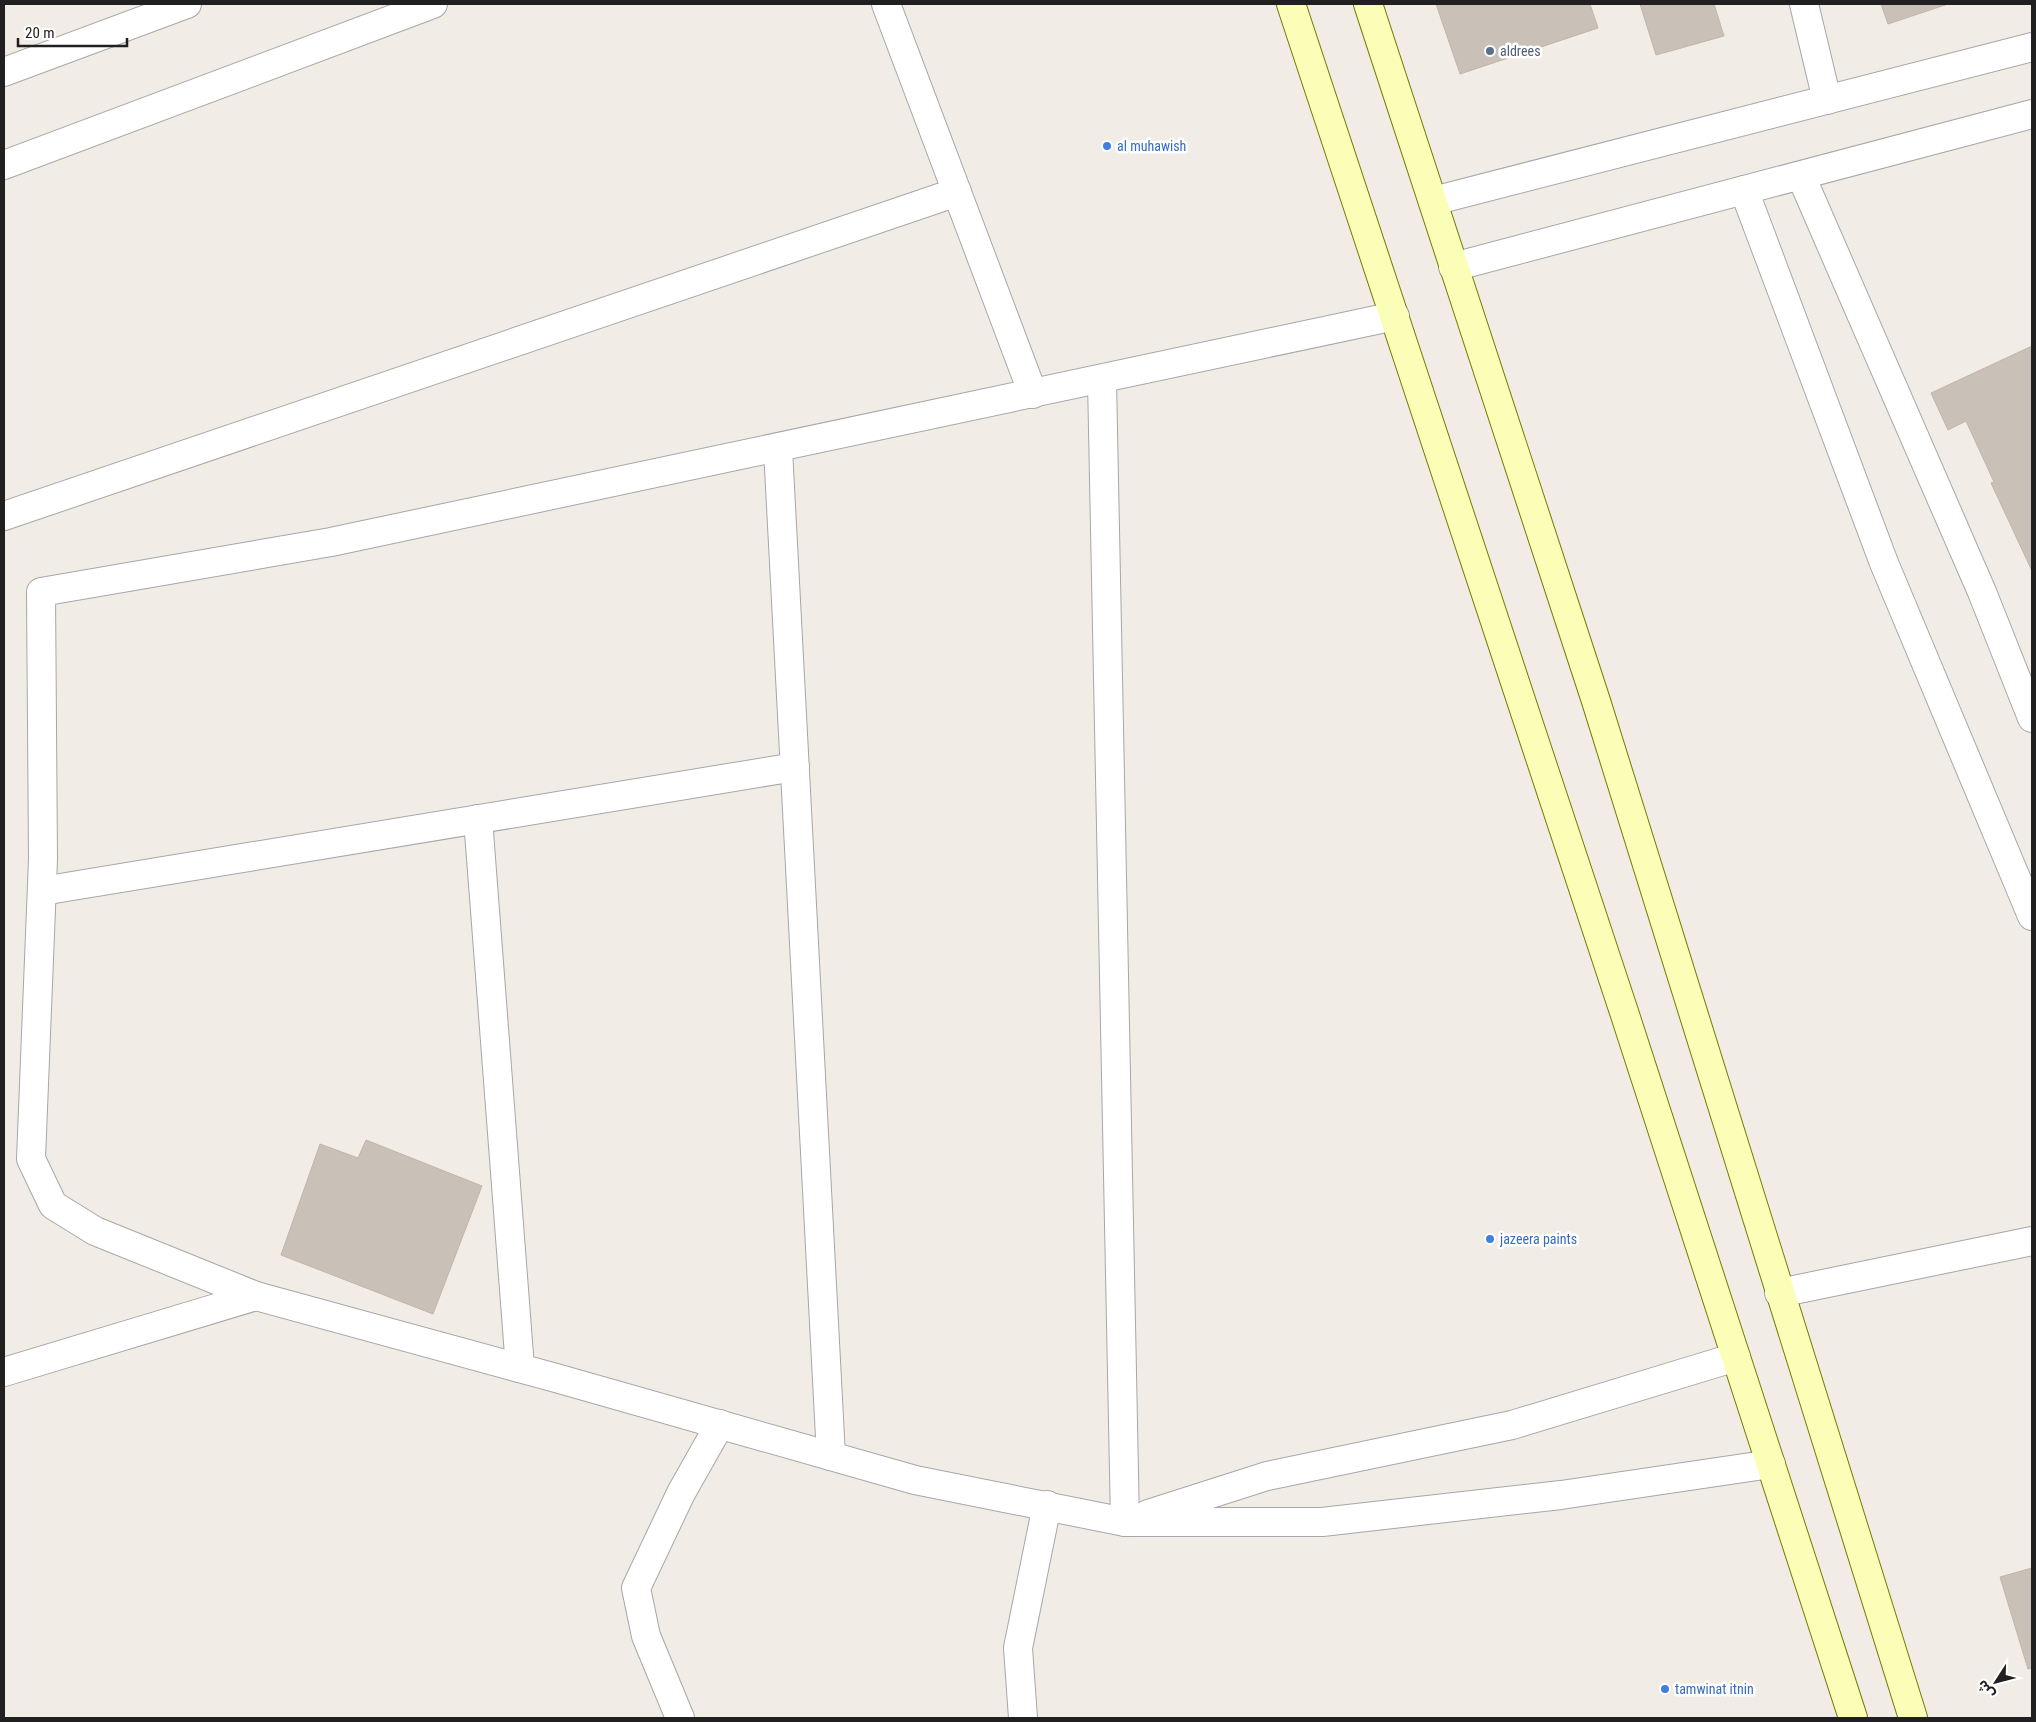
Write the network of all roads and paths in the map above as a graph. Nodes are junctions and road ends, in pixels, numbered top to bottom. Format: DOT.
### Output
graph roads {
  1 [pos="188,4"];
  2 [pos="433,4"];
  3 [pos="886,4"];
  4 [pos="1291,4"];
  5 [pos="1368,4"];
  6 [pos="1804,4"];
  7 [pos="2032,47"];
  8 [pos="4,72"];
  9 [pos="1828,100"];
  10 [pos="2032,114"];
  11 [pos="4,165"];
  12 [pos="1800,176"];
  13 [pos="1744,190"];
  14 [pos="957,192"];
  15 [pos="1433,202"];
  16 [pos="1454,267"];
  17 [pos="1395,316"];
  18 [pos="1102,380"];
  19 [pos="1033,394"];
  20 [pos="778,449"];
  21 [pos="4,516"];
  22 [pos="2032,718"];
  23 [pos="794,767"];
  24 [pos="478,819"];
  25 [pos="42,891"];
  26 [pos="2032,916"];
  27 [pos="2032,1241"];
  28 [pos="1779,1293"];
  29 [pos="256,1296"];
  30 [pos="1736,1357"];
  31 [pos="520,1368"];
  32 [pos="4,1372"];
  33 [pos="720,1424"];
  34 [pos="831,1456"];
  35 [pos="1771,1464"];
  36 [pos="1047,1505"];
  37 [pos="1125,1522"];
  38 [pos="680,1718"];
  39 [pos="1023,1718"];
  40 [pos="1853,1718"];
  41 [pos="1913,1718"];
  1 -- 8 [label="street"];
  2 -- 11 [label="street"];
  3 -- 14 [label="street"];
  4 -- 17 [label="main road"];
  5 -- 15 [label="main road"];
  6 -- 9 [label="street"];
  7 -- 9 [label="street"];
  9 -- 15 [label="street"];
  10 -- 12 [label="street"];
  12 -- 13 [label="street"];
  12 -- 22 [label="street"];
  13 -- 16 [label="street"];
  13 -- 26 [label="street"];
  14 -- 19 [label="street"];
  14 -- 21 [label="street"];
  15 -- 16 [label="main road"];
  16 -- 28 [label="main road"];
  17 -- 18 [label="street"];
  17 -- 30 [label="main road"];
  18 -- 19 [label="street"];
  18 -- 37 [label="street"];
  19 -- 20 [label="street"];
  20 -- 23 [label="street"];
  20 -- 25 [label="street"];
  23 -- 24 [label="street"];
  23 -- 34 [label="street"];
  24 -- 25 [label="street"];
  24 -- 31 [label="street"];
  25 -- 29 [label="street"];
  27 -- 28 [label="street"];
  28 -- 41 [label="main road"];
  29 -- 31 [label="street"];
  29 -- 32 [label="street"];
  30 -- 35 [label="main road"];
  30 -- 37 [label="street"];
  31 -- 33 [label="street"];
  33 -- 34 [label="street"];
  33 -- 38 [label="street"];
  34 -- 36 [label="street"];
  35 -- 37 [label="street"];
  35 -- 40 [label="main road"];
  36 -- 37 [label="street"];
  36 -- 39 [label="street"];
}
